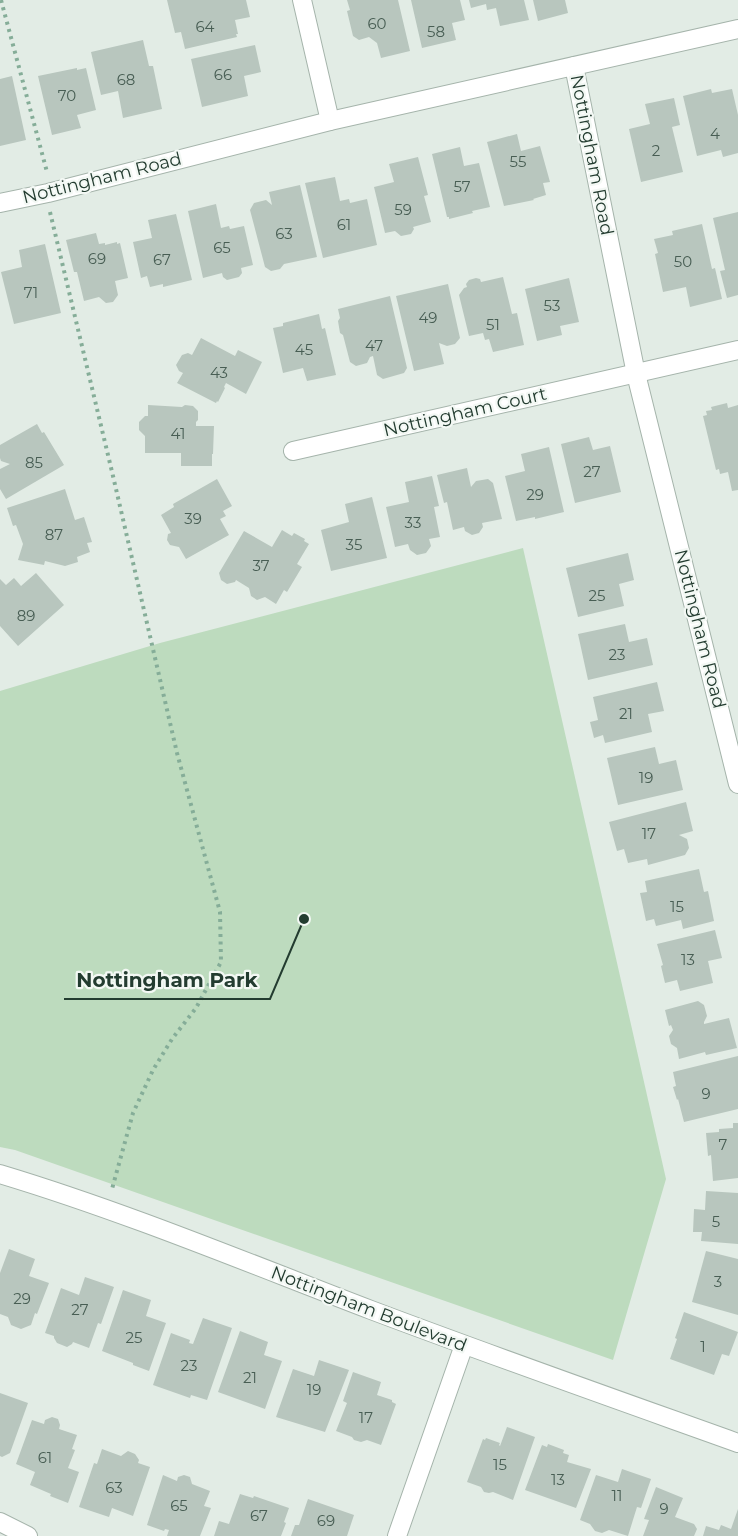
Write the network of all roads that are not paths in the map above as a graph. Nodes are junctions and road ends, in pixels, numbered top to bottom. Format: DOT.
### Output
graph roads {
  1 [pos="302,0"];
  2 [pos="738,29"];
  3 [pos="574,66"];
  4 [pos="330,121"];
  5 [pos="0,203"];
  6 [pos="738,350"];
  7 [pos="636,374"];
  8 [pos="293,451"];
  9 [pos="738,784"];
  10 [pos="0,1174"];
  11 [pos="464,1345"];
  12 [pos="738,1443"];
  13 [pos="0,1522"];
  14 [pos="28,1536"];
  15 [pos="397,1536"];
  1 -- 4 [label="street"];
  2 -- 3 [label="street"];
  3 -- 4 [label="street, Nottingham Road"];
  3 -- 7 [label="street, Nottingham Road"];
  4 -- 5 [label="street, Nottingham Road"];
  6 -- 7 [label="street, Nottingham Court"];
  7 -- 8 [label="street, Nottingham Court"];
  7 -- 9 [label="street, Nottingham Road"];
  10 -- 11 [label="street, Nottingham Boulevard"];
  11 -- 12 [label="street, Nottingham Boulevard"];
  11 -- 15 [label="street"];
  13 -- 14 [label="street"];
}
